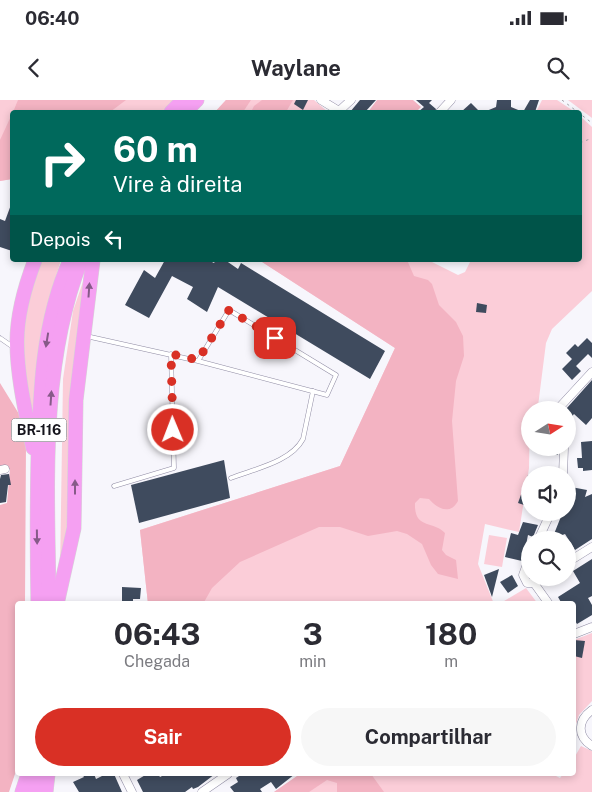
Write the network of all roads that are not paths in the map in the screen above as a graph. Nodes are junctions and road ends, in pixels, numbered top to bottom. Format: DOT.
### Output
graph roads {
  1 [pos="183,100"];
  2 [pos="197,100"];
  3 [pos="321,100"];
  4 [pos="351,100"];
  5 [pos="451,100"];
  6 [pos="173,110"];
  7 [pos="187,110"];
  8 [pos="336,110"];
  9 [pos="339,110"];
  10 [pos="442,110"];
  11 [pos="34,262"];
  12 [pos="69,262"];
  13 [pos="80,262"];
  14 [pos="93,262"];
  15 [pos="84,336"];
  16 [pos="0,338"];
  17 [pos="18,350"];
  18 [pos="171,354"];
  19 [pos="198,360"];
  20 [pos="592,372"];
  21 [pos="313,391"];
  22 [pos="565,401"];
  23 [pos="38,476"];
  24 [pos="231,478"];
  25 [pos="114,486"];
  26 [pos="592,547"];
  27 [pos="576,557"];
  28 [pos="536,586"];
  29 [pos="38,601"];
  30 [pos="49,601"];
  31 [pos="58,601"];
  32 [pos="547,601"];
  33 [pos="592,627"];
  34 [pos="576,633"];
  35 [pos="592,710"];
  36 [pos="592,746"];
  37 [pos="27,776"];
  38 [pos="39,776"];
  39 [pos="48,776"];
  40 [pos="124,776"];
  41 [pos="225,776"];
  42 [pos="22,792"];
  43 [pos="35,792"];
  44 [pos="46,792"];
  45 [pos="132,792"];
  46 [pos="202,792"];
  1 -- 6 [label="highway"];
  2 -- 7 [label="highway"];
  3 -- 8 [label="street"];
  4 -- 9 [label="street"];
  5 -- 10 [label="street"];
  11 -- 17 [label="highway"];
  12 -- 23 [label="highway, BR-116, one-way"];
  30 -- 13 [label="highway, BR-116, one-way"];
  15 -- 14 [label="highway, one-way"];
  15 -- 18 [label="lane"];
  31 -- 15 [label="highway, one-way"];
  16 -- 17 [label="lane"];
  17 -- 23 [label="highway"];
  18 -- 19 [label="lane"];
  18 -- 25 [label="lane"];
  19 -- 21 [label="lane"];
  19 -- 21 [label="lane"];
  20 -- 22 [label="street"];
  21 -- 24 [label="lane"];
  23 -- 29 [label="highway, BR-116, one-way"];
  26 -- 27 [label="street"];
  28 -- 32 [label="street"];
  33 -- 34 [label="street"];
  35 -- 36 [label="street"];
  37 -- 42 [label="highway"];
  38 -- 43 [label="highway"];
  39 -- 44 [label="highway"];
  40 -- 45 [label="street"];
  41 -- 46 [label="street"];
}
